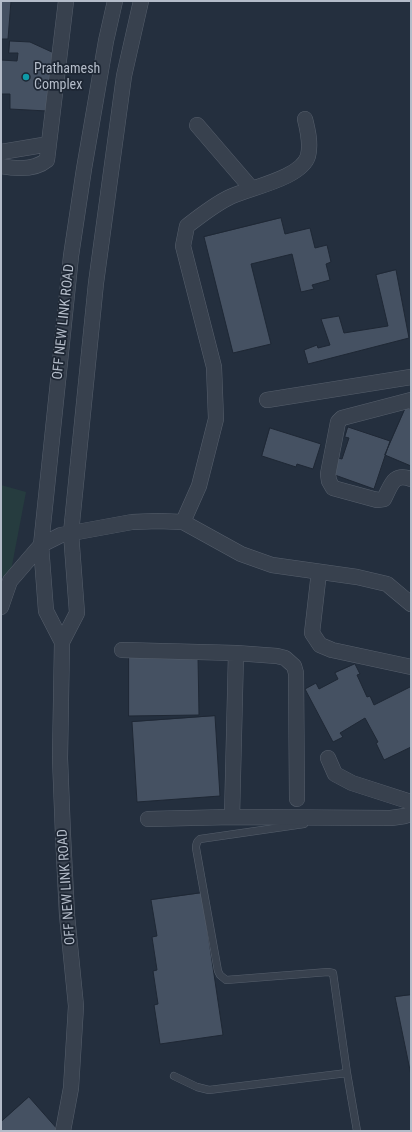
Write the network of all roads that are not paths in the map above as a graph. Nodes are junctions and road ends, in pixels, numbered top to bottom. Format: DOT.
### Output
graph roads {
  1 [pos="66,1"];
  2 [pos="116,1"];
  3 [pos="141,1"];
  4 [pos="305,120"];
  5 [pos="197,125"];
  6 [pos="49,144"];
  7 [pos="1,152"];
  8 [pos="1,166"];
  9 [pos="252,188"];
  10 [pos="411,377"];
  11 [pos="267,400"];
  12 [pos="411,400"];
  13 [pos="411,479"];
  14 [pos="184,522"];
  15 [pos="71,533"];
  16 [pos="41,545"];
  17 [pos="319,572"];
  18 [pos="411,604"];
  19 [pos="1,607"];
  20 [pos="62,642"];
  21 [pos="122,650"];
  22 [pos="236,652"];
  23 [pos="411,667"];
  24 [pos="328,758"];
  25 [pos="296,798"];
  26 [pos="411,802"];
  27 [pos="411,814"];
  28 [pos="232,817"];
  29 [pos="148,819"];
  30 [pos="310,823"];
  31 [pos="347,1073"];
  32 [pos="174,1076"];
  33 [pos="63,1131"];
  34 [pos="357,1131"];
  1 -- 6 [label="street"];
  2 -- 16 [label="street, OFF NEW LINK ROAD"];
  3 -- 15 [label="street, OFF NEW LINK ROAD"];
  4 -- 9 [label="street"];
  5 -- 9 [label="street"];
  6 -- 7 [label="street"];
  6 -- 8 [label="street"];
  9 -- 14 [label="street"];
  10 -- 11 [label="street"];
  12 -- 13 [label="street"];
  14 -- 15 [label="street"];
  14 -- 17 [label="street"];
  15 -- 16 [label="street"];
  15 -- 20 [label="street, OFF NEW LINK ROAD"];
  16 -- 19 [label="street"];
  16 -- 20 [label="street, OFF NEW LINK ROAD"];
  17 -- 18 [label="street"];
  17 -- 23 [label="street"];
  20 -- 33 [label="street, OFF NEW LINK ROAD"];
  21 -- 22 [label="street"];
  22 -- 25 [label="street"];
  22 -- 28 [label="street"];
  24 -- 26 [label="street"];
  27 -- 28 [label="street"];
  28 -- 29 [label="street"];
  30 -- 31 [label="lane"];
  31 -- 32 [label="lane"];
  31 -- 34 [label="lane"];
}
